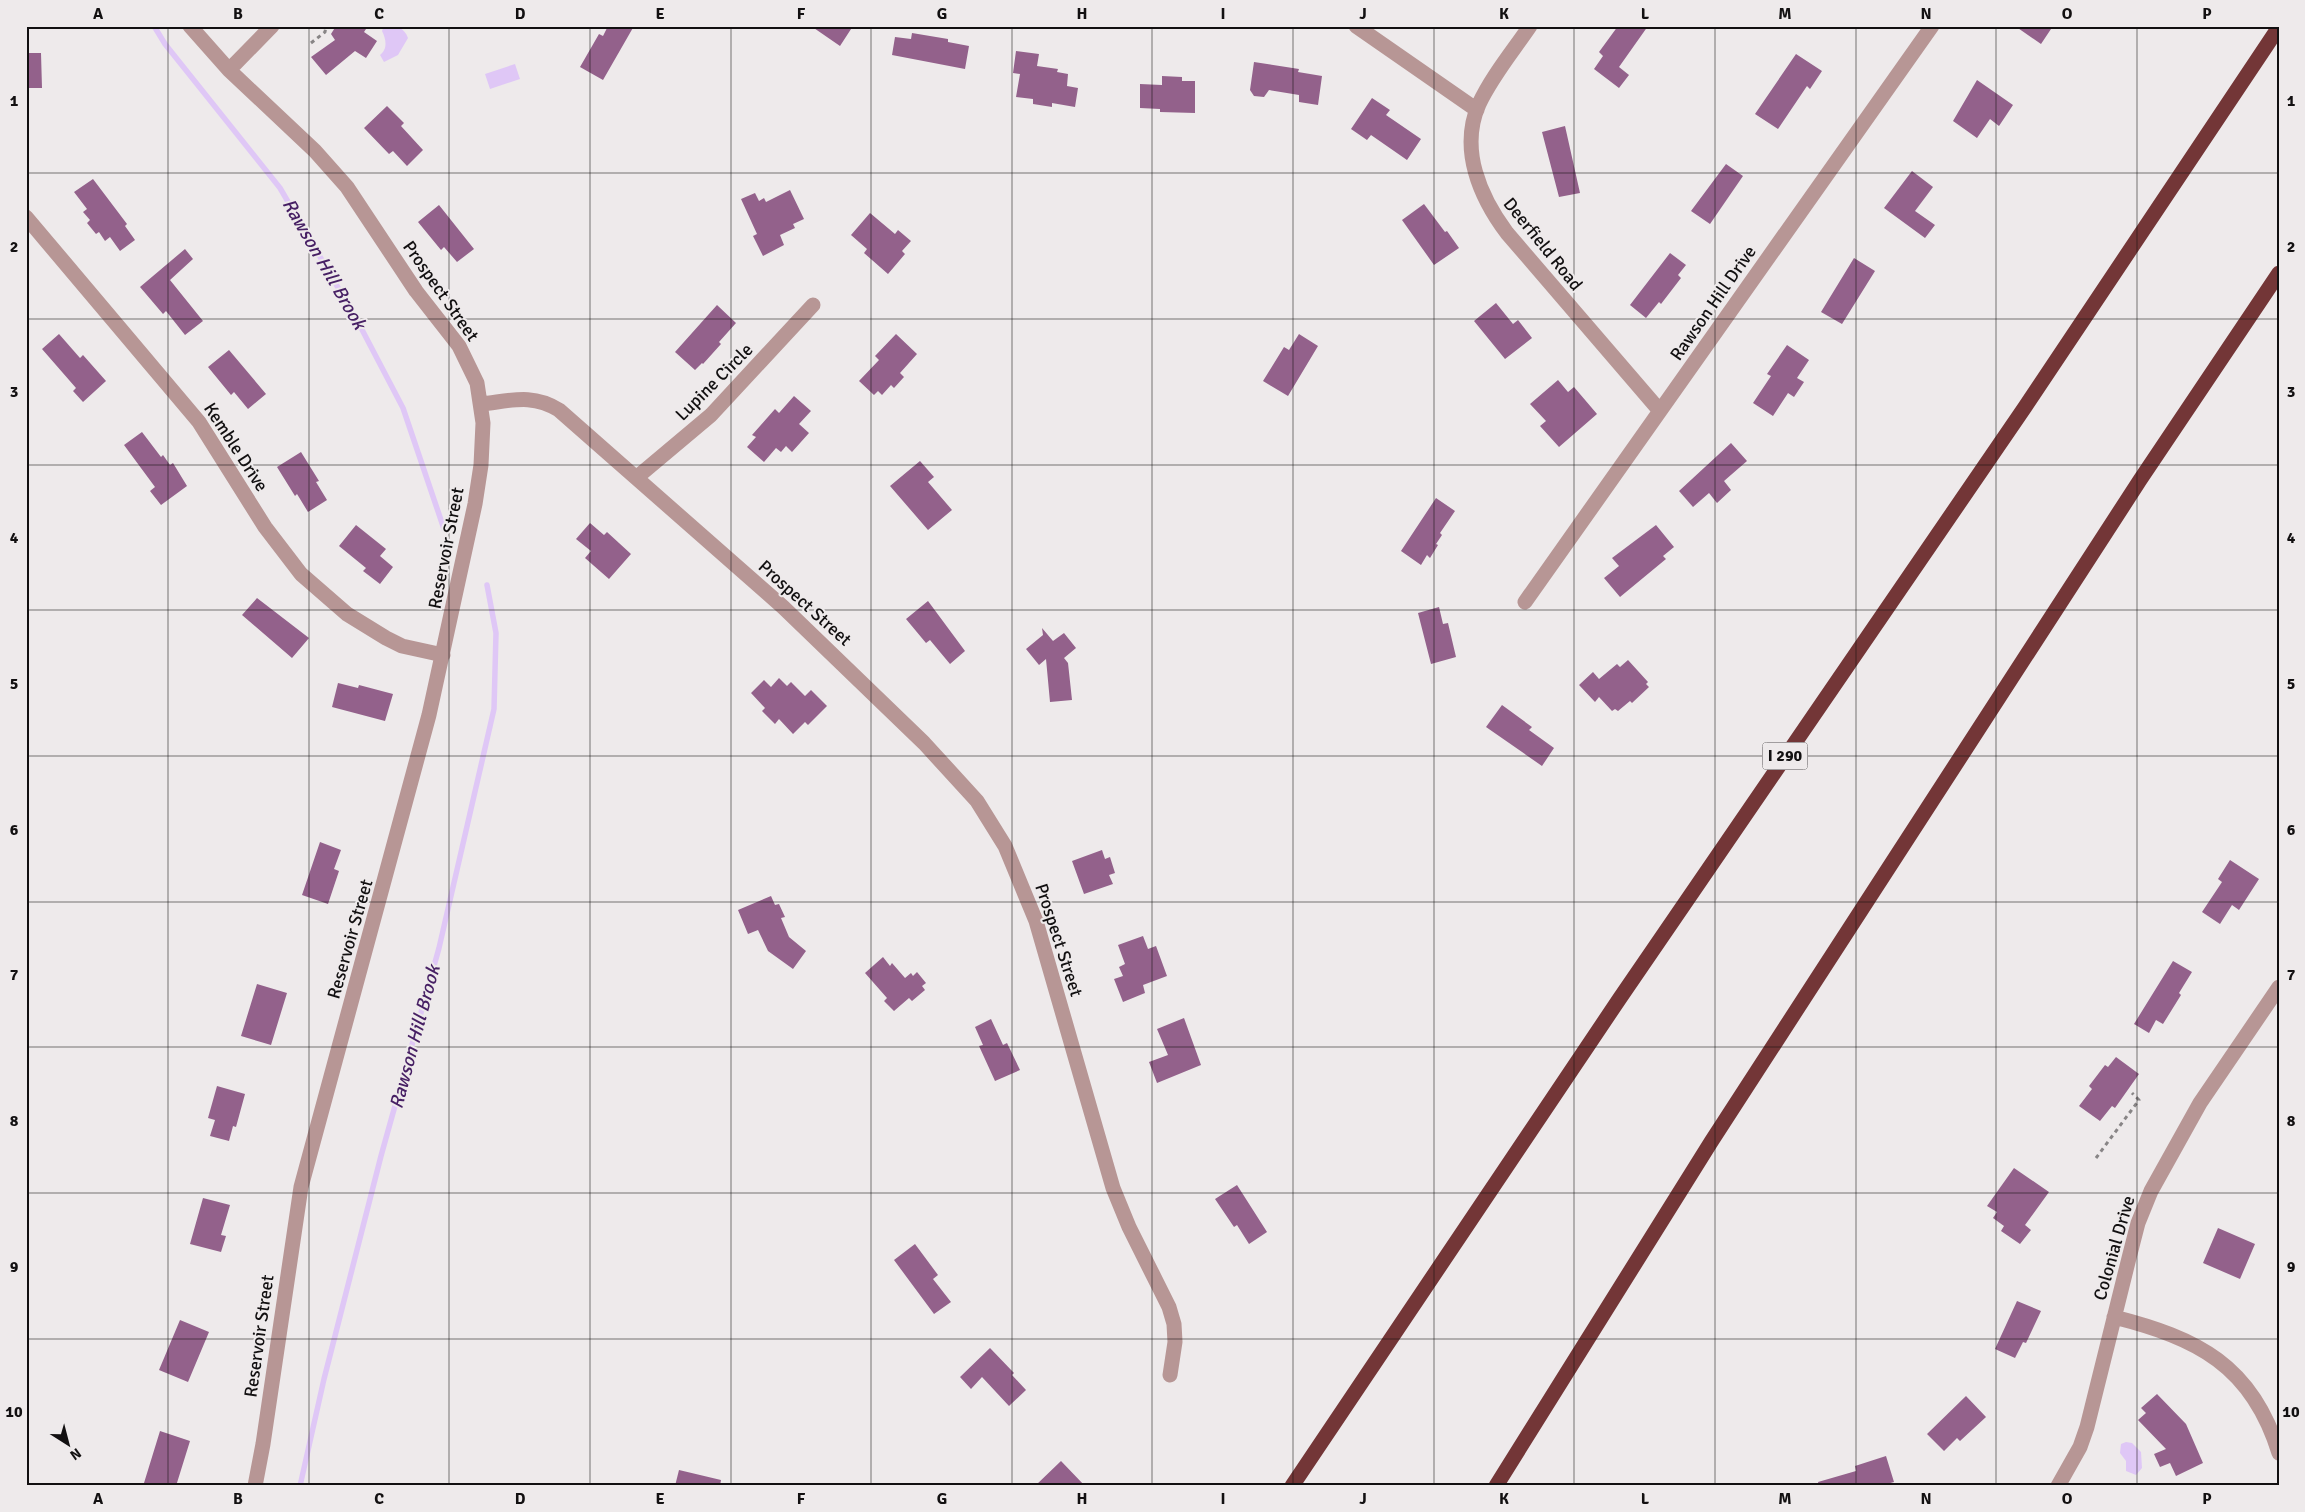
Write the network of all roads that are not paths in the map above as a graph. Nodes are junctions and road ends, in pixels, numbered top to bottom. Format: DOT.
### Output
graph roads {
  1 [pos="190,26"];
  2 [pos="272,26"];
  3 [pos="1356,26"];
  4 [pos="1530,26"];
  5 [pos="1932,26"];
  6 [pos="2279,27"];
  7 [pos="228,70"];
  8 [pos="1477,110"];
  9 [pos="26,217"];
  10 [pos="2279,273"];
  11 [pos="813,306"];
  12 [pos="481,404"];
  13 [pos="1660,410"];
  14 [pos="636,478"];
  15 [pos="1525,602"];
  16 [pos="443,655"];
  17 [pos="2279,987"];
  18 [pos="2114,1317"];
  19 [pos="1170,1376"];
  20 [pos="2279,1453"];
  21 [pos="255,1486"];
  22 [pos="1292,1486"];
  23 [pos="1496,1486"];
  24 [pos="2058,1486"];
  1 -- 7 [label="street, Prospect Street"];
  2 -- 7 [label="street"];
  3 -- 8 [label="street"];
  4 -- 8 [label="street, Deerfield Road"];
  5 -- 13 [label="street, Rawson Hill Drive"];
  6 -- 22 [label="highway, I 290"];
  7 -- 12 [label="street, Prospect Street"];
  8 -- 13 [label="street, Deerfield Road"];
  9 -- 16 [label="street, Kemble Drive"];
  10 -- 23 [label="highway"];
  11 -- 14 [label="street, Lupine Circle"];
  12 -- 14 [label="street, Prospect Street"];
  12 -- 16 [label="street, Reservoir Street"];
  13 -- 15 [label="street, Rawson Hill Drive"];
  14 -- 19 [label="street, Prospect Street"];
  16 -- 21 [label="street, Reservoir Street"];
  17 -- 18 [label="street, Colonial Drive"];
  18 -- 20 [label="street"];
  18 -- 24 [label="street, Colonial Drive"];
}
